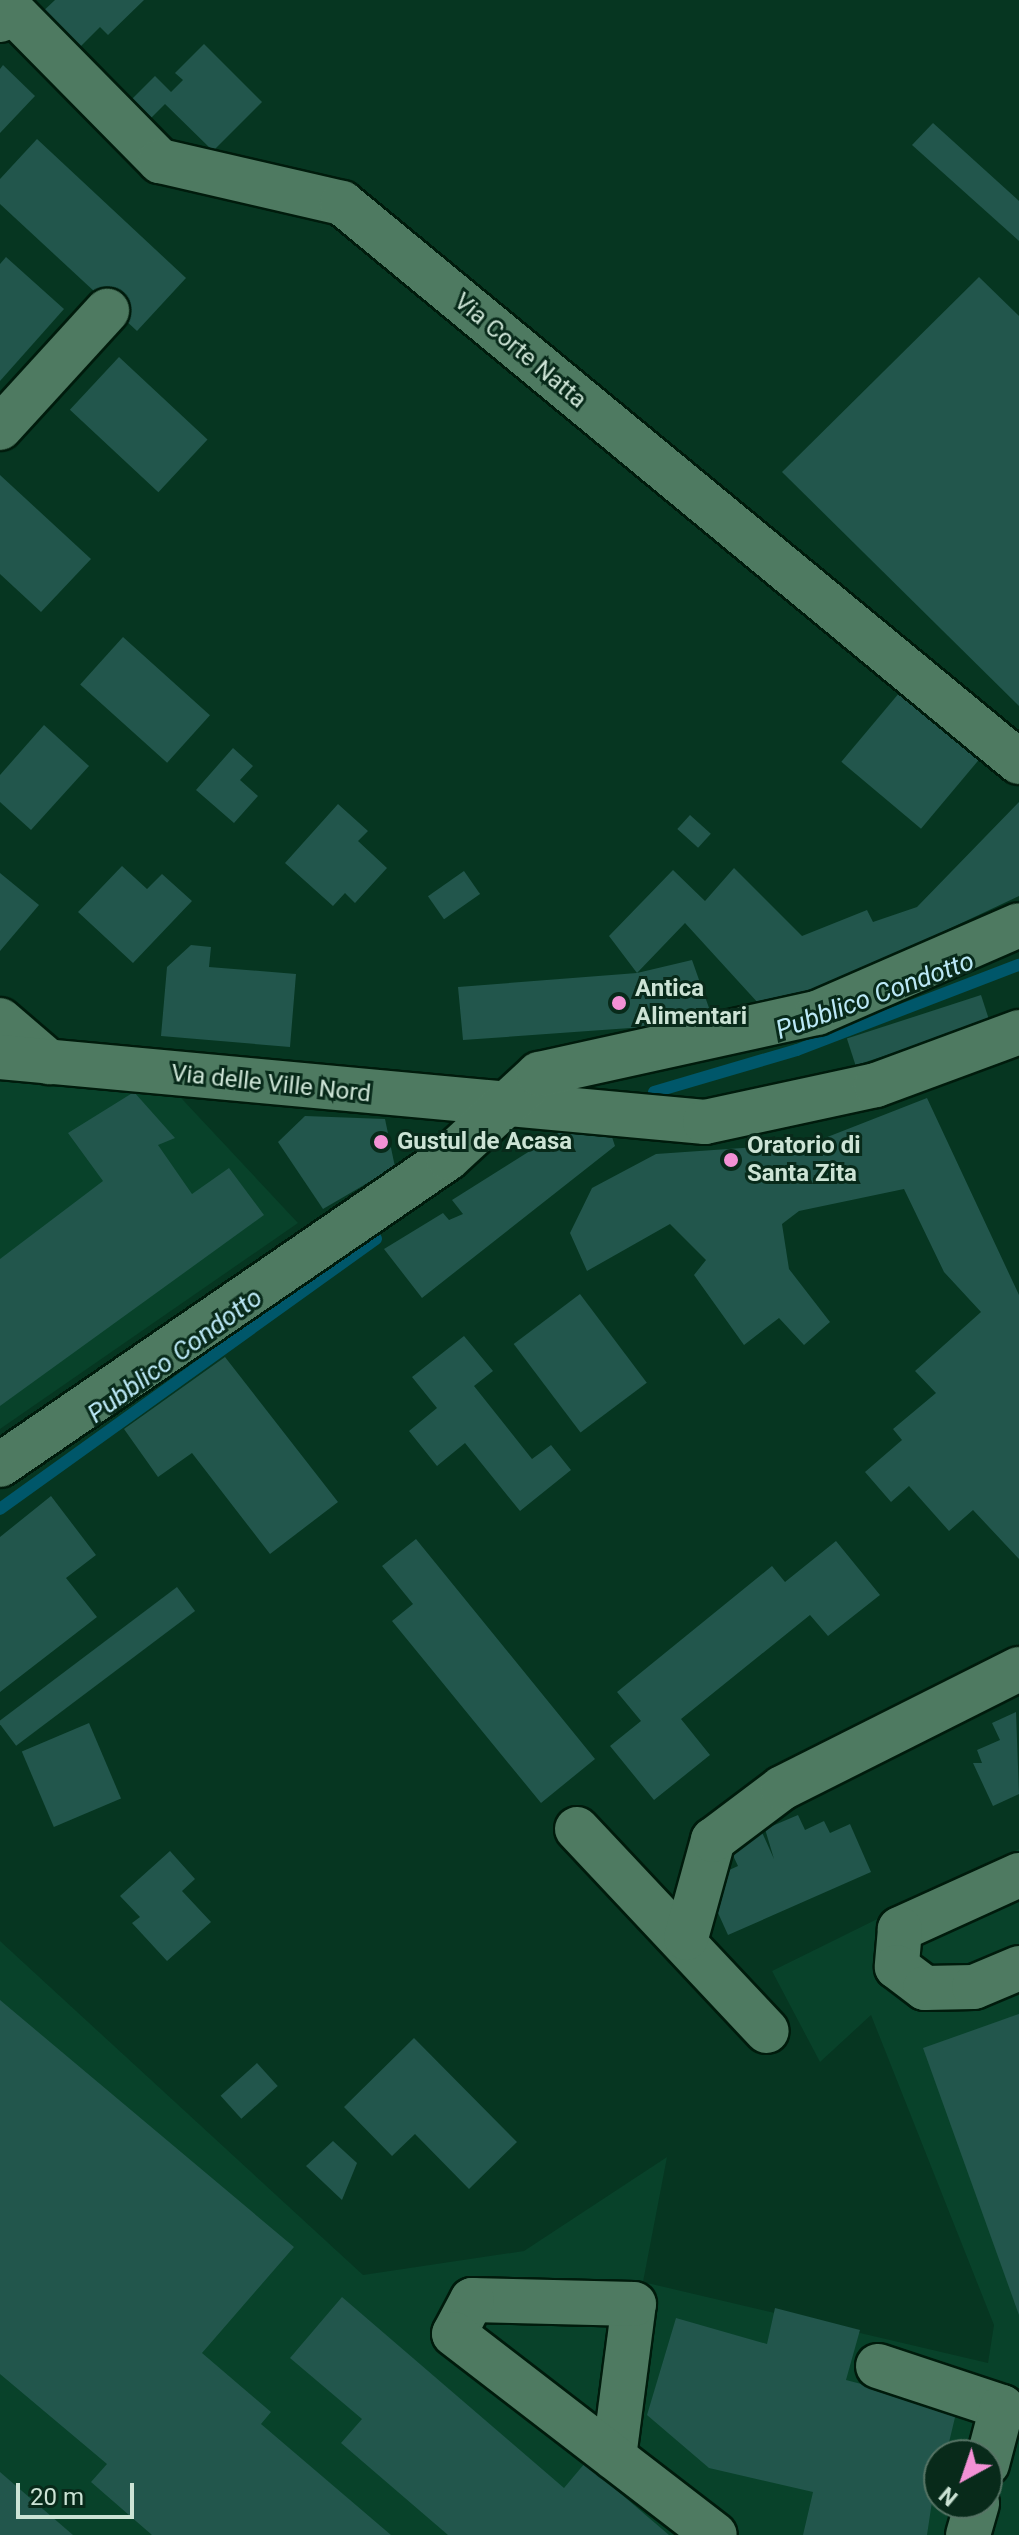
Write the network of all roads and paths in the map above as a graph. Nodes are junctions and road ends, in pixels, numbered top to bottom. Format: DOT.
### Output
graph roads {
  1 [pos="0,20"];
  2 [pos="107,311"];
  3 [pos="0,428"];
  4 [pos="1019,762"];
  5 [pos="1019,925"];
  6 [pos="0,1020"];
  7 [pos="1019,1032"];
  8 [pos="0,1057"];
  9 [pos="49,1062"];
  10 [pos="499,1107"];
  11 [pos="0,1465"];
  12 [pos="1019,1669"];
  13 [pos="577,1829"];
  14 [pos="1019,1875"];
  15 [pos="686,1938"];
  16 [pos="1019,1968"];
  17 [pos="767,2031"];
  18 [pos="878,2366"];
  19 [pos="994,2439"];
  20 [pos="614,2457"];
  21 [pos="715,2535"];
  1 -- 4 [label="street, Via Corte Natta"];
  2 -- 3 [label="street"];
  5 -- 10 [label="street"];
  6 -- 9 [label="street"];
  7 -- 10 [label="street, Via delle Ville Nord"];
  8 -- 9 [label="street, Via delle Ville Nord"];
  9 -- 10 [label="street, Via delle Ville Nord"];
  10 -- 11 [label="street"];
  12 -- 15 [label="street"];
  13 -- 15 [label="street"];
  14 -- 16 [label="street"];
  15 -- 17 [label="street"];
  18 -- 19 [label="street"];
  20 -- 20 [label="street"];
  20 -- 21 [label="street"];
}
